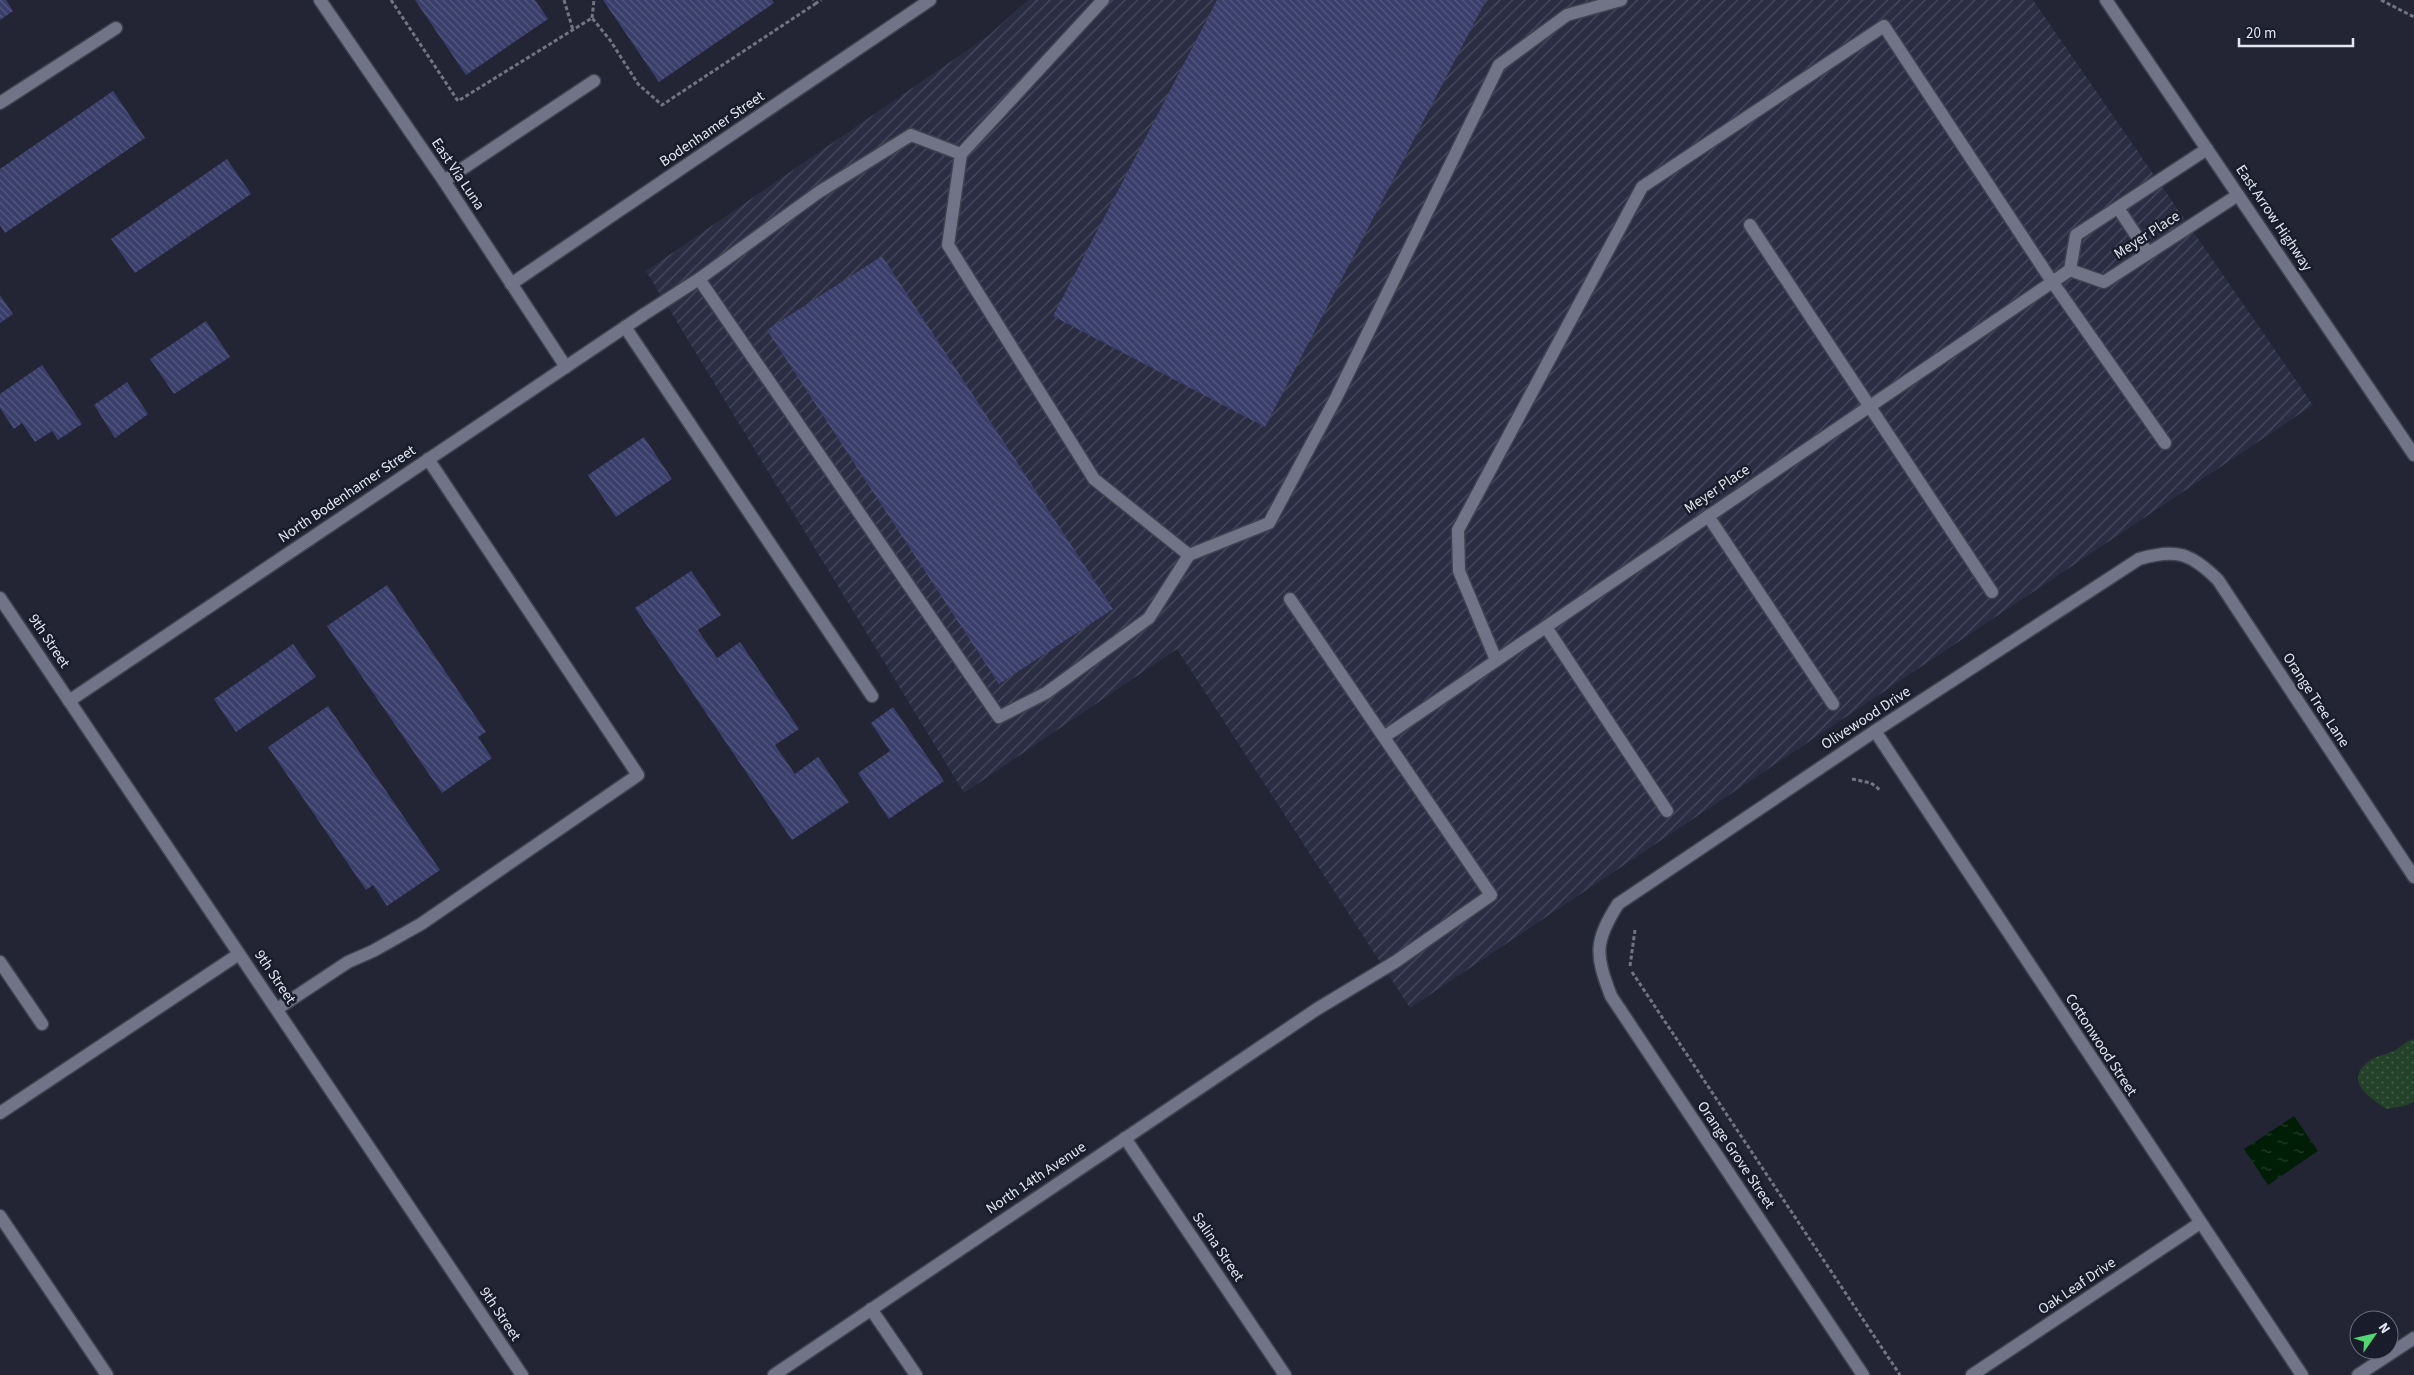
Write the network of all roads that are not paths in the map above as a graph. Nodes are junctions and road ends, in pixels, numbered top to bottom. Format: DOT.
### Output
graph roads {
  1 [pos="320,0"];
  2 [pos="930,0"];
  3 [pos="1103,0"];
  4 [pos="1621,0"];
  5 [pos="2106,0"];
  6 [pos="116,28"];
  7 [pos="594,81"];
  8 [pos="0,103"];
  9 [pos="2207,149"];
  10 [pos="961,154"];
  11 [pos="444,181"];
  12 [pos="2238,195"];
  13 [pos="2118,208"];
  14 [pos="1750,226"];
  15 [pos="2148,254"];
  16 [pos="2070,270"];
  17 [pos="699,279"];
  18 [pos="2051,280"];
  19 [pos="511,284"];
  20 [pos="625,328"];
  21 [pos="566,367"];
  22 [pos="1869,405"];
  23 [pos="2165,443"];
  24 [pos="2414,455"];
  25 [pos="428,459"];
  26 [pos="1708,516"];
  27 [pos="2180,554"];
  28 [pos="1189,556"];
  29 [pos="1992,592"];
  30 [pos="1290,599"];
  31 [pos="2,604"];
  32 [pos="1546,627"];
  33 [pos="1496,660"];
  34 [pos="872,696"];
  35 [pos="69,701"];
  36 [pos="1833,704"];
  37 [pos="1875,731"];
  38 [pos="1384,737"];
  39 [pos="1667,811"];
  40 [pos="2414,877"];
  41 [pos="1598,946"];
  42 [pos="239,954"];
  43 [pos="0,962"];
  44 [pos="276,1010"];
  45 [pos="42,1024"];
  46 [pos="0,1113"];
  47 [pos="1125,1138"];
  48 [pos="0,1216"];
  49 [pos="2200,1223"];
  50 [pos="872,1309"];
  51 [pos="2414,1338"];
  52 [pos="107,1375"];
  53 [pos="522,1375"];
  54 [pos="774,1375"];
  55 [pos="916,1375"];
  56 [pos="1285,1375"];
  57 [pos="1863,1375"];
  58 [pos="1972,1375"];
  59 [pos="2302,1375"];
  60 [pos="2358,1375"];
  1 -- 11 [label="street, East Via Luna"];
  2 -- 19 [label="street, Bodenhamer Street"];
  3 -- 10 [label="street"];
  4 -- 28 [label="street"];
  5 -- 9 [label="street, East Arrow Highway"];
  6 -- 8 [label="street"];
  7 -- 11 [label="street"];
  9 -- 12 [label="street, East Arrow Highway"];
  9 -- 13 [label="street"];
  10 -- 17 [label="street, North Bodenhamer Street"];
  10 -- 28 [label="street"];
  11 -- 19 [label="street, East Via Luna"];
  12 -- 15 [label="street, Meyer Place"];
  12 -- 24 [label="street, East Arrow Highway"];
  13 -- 15 [label="street"];
  13 -- 16 [label="street"];
  14 -- 22 [label="street"];
  15 -- 16 [label="street, Meyer Place"];
  16 -- 18 [label="street, Meyer Place"];
  17 -- 20 [label="street, North Bodenhamer Street"];
  17 -- 28 [label="street"];
  18 -- 22 [label="street, Meyer Place"];
  18 -- 23 [label="street"];
  18 -- 33 [label="street"];
  19 -- 21 [label="street, East Via Luna"];
  20 -- 21 [label="street, North Bodenhamer Street"];
  20 -- 34 [label="street"];
  21 -- 25 [label="street, North Bodenhamer Street"];
  22 -- 26 [label="street, Meyer Place"];
  22 -- 29 [label="street"];
  25 -- 35 [label="street, North Bodenhamer Street"];
  25 -- 44 [label="street"];
  26 -- 32 [label="street, Meyer Place"];
  26 -- 36 [label="street"];
  27 -- 37 [label="street, Olivewood Drive"];
  27 -- 40 [label="street, Orange Tree Lane"];
  30 -- 38 [label="street"];
  31 -- 35 [label="street, 9th Street"];
  32 -- 33 [label="street, Meyer Place"];
  32 -- 39 [label="street"];
  33 -- 38 [label="street, Meyer Place"];
  35 -- 42 [label="street, 9th Street"];
  37 -- 41 [label="street, Olivewood Drive"];
  37 -- 49 [label="street, Cottonwood Street"];
  38 -- 47 [label="street, North 14th Avenue"];
  41 -- 57 [label="street, Orange Grove Street"];
  42 -- 44 [label="street, 9th Street"];
  42 -- 46 [label="street"];
  43 -- 45 [label="street"];
  44 -- 53 [label="street, 9th Street"];
  47 -- 50 [label="street, North 14th Avenue"];
  47 -- 56 [label="street, Salina Street"];
  48 -- 52 [label="street"];
  49 -- 58 [label="street, Oak Leaf Drive"];
  49 -- 59 [label="street, Cottonwood Street"];
  50 -- 54 [label="street, North 14th Avenue"];
  50 -- 55 [label="street"];
  51 -- 60 [label="street"];
}
